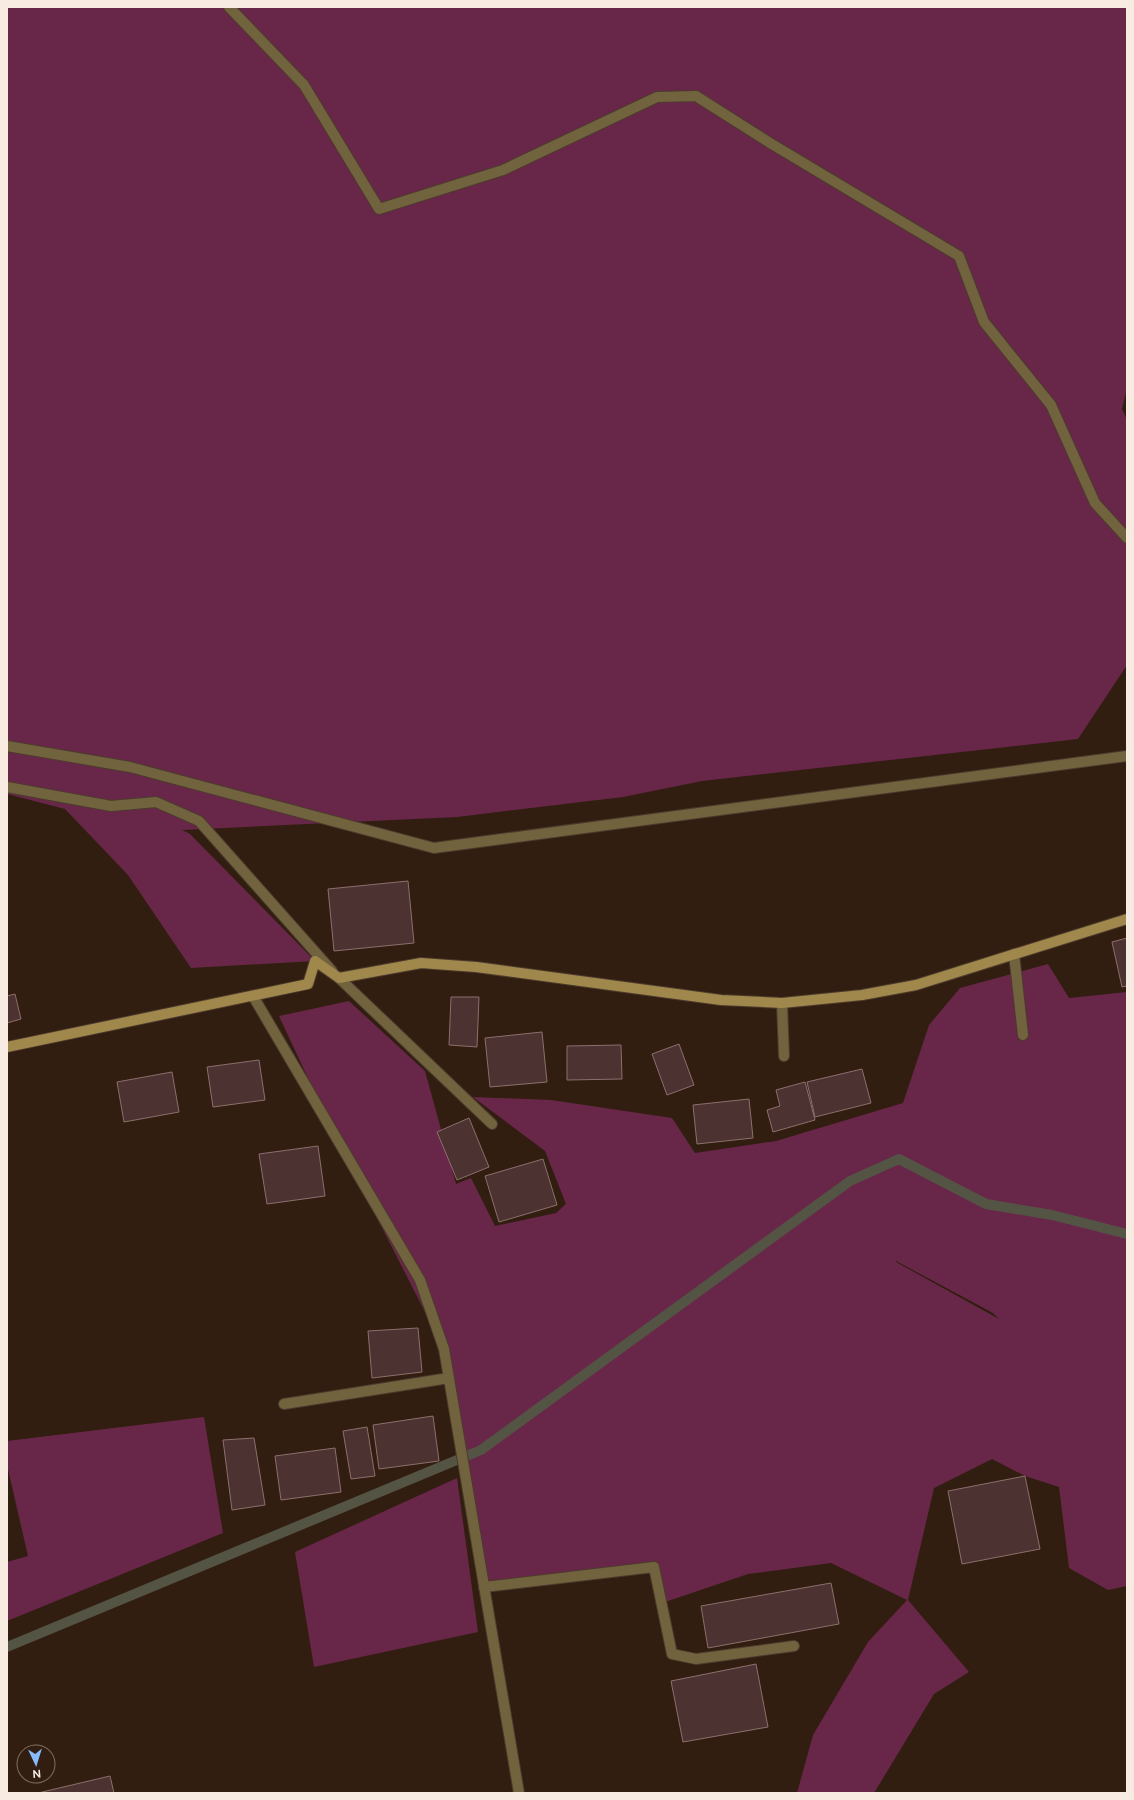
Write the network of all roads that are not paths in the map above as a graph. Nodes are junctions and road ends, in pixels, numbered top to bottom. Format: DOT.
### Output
graph roads {
  1 [pos="229,7"];
  2 [pos="1127,538"];
  3 [pos="7,746"];
  4 [pos="1127,756"];
  5 [pos="7,788"];
  6 [pos="1127,919"];
  7 [pos="1014,954"];
  8 [pos="339,978"];
  9 [pos="253,996"];
  10 [pos="782,1004"];
  11 [pos="1023,1035"];
  12 [pos="7,1047"];
  13 [pos="784,1056"];
  14 [pos="492,1124"];
  15 [pos="449,1378"];
  16 [pos="284,1404"];
  17 [pos="484,1587"];
  18 [pos="794,1646"];
  19 [pos="519,1793"];
  1 -- 2 [label="street"];
  3 -- 4 [label="street"];
  5 -- 8 [label="street"];
  6 -- 7 [label="street"];
  7 -- 10 [label="street"];
  7 -- 11 [label="street"];
  8 -- 9 [label="street"];
  8 -- 10 [label="street"];
  8 -- 14 [label="street"];
  9 -- 12 [label="street"];
  9 -- 15 [label="street"];
  10 -- 13 [label="street"];
  15 -- 16 [label="street"];
  15 -- 17 [label="street"];
  17 -- 18 [label="street"];
  17 -- 19 [label="street"];
}
